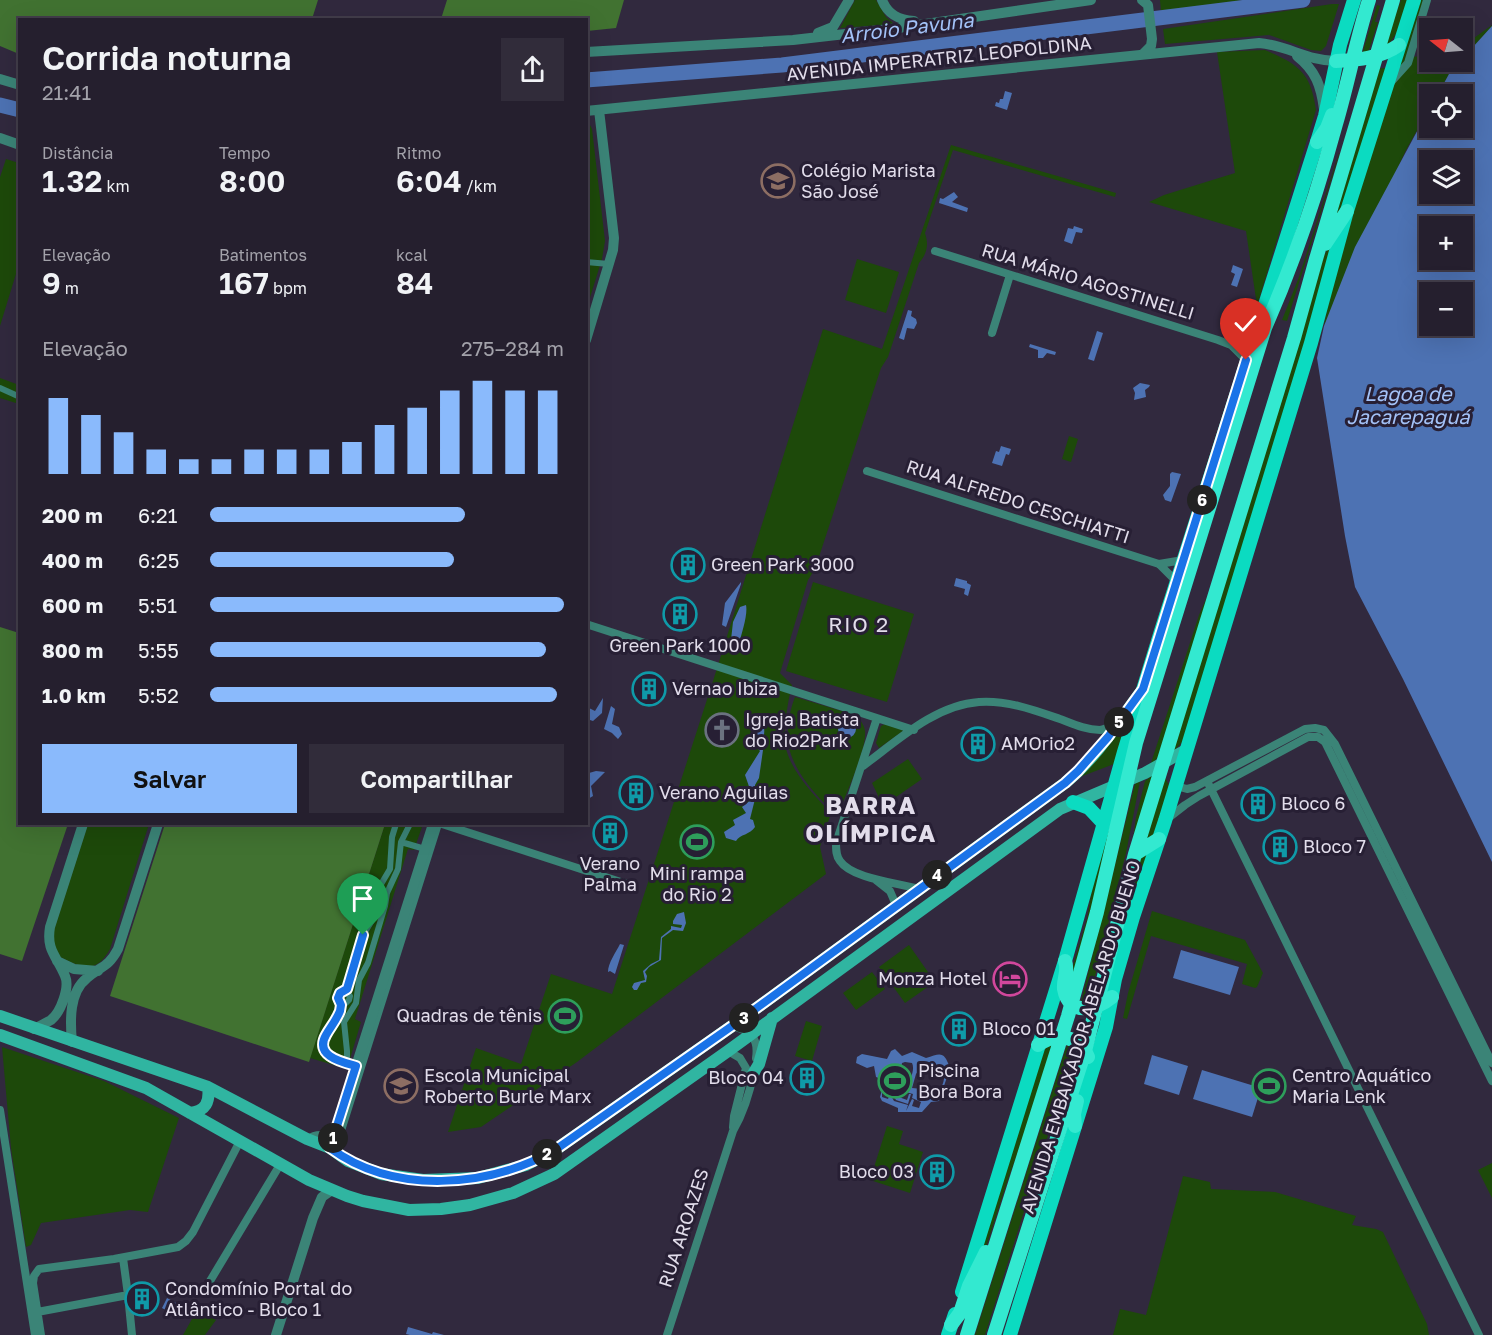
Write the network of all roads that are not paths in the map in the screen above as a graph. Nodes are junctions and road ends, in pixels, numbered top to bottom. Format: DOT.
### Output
graph roads {
  1 [pos="849,0"];
  2 [pos="882,0"];
  3 [pos="1091,0"];
  4 [pos="1142,0"];
  5 [pos="1427,0"];
  6 [pos="1392,3"];
  7 [pos="1367,6"];
  8 [pos="1412,6"];
  9 [pos="1352,7"];
  10 [pos="933,22"];
  11 [pos="793,40"];
  12 [pos="1399,45"];
  13 [pos="1293,51"];
  14 [pos="588,52"];
  15 [pos="1143,54"];
  16 [pos="1376,56"];
  17 [pos="1352,60"];
  18 [pos="1336,61"];
  19 [pos="0,79"];
  20 [pos="1346,83"];
  21 [pos="18,84"];
  22 [pos="1385,88"];
  23 [pos="599,110"];
  24 [pos="588,111"];
  25 [pos="1325,116"];
  26 [pos="0,138"];
  27 [pos="1317,142"];
  28 [pos="18,144"];
  29 [pos="1347,211"];
  30 [pos="935,251"];
  31 [pos="1316,259"];
  32 [pos="588,262"];
  33 [pos="610,264"];
  34 [pos="1010,275"];
  35 [pos="588,329"];
  36 [pos="992,333"];
  37 [pos="1242,343"];
  38 [pos="1246,360"];
  39 [pos="0,388"];
  40 [pos="18,396"];
  41 [pos="867,471"];
  42 [pos="1183,560"];
  43 [pos="1159,564"];
  44 [pos="1176,581"];
  45 [pos="588,625"];
  46 [pos="1143,689"];
  47 [pos="877,718"];
  48 [pos="1118,724"];
  49 [pos="914,730"];
  50 [pos="1186,750"];
  51 [pos="1337,756"];
  52 [pos="1162,765"];
  53 [pos="863,766"];
  54 [pos="1207,781"];
  55 [pos="1121,783"];
  56 [pos="1176,786"];
  57 [pos="1211,789"];
  58 [pos="1073,802"];
  59 [pos="1165,821"];
  60 [pos="1104,824"];
  61 [pos="83,825"];
  62 [pos="158,825"];
  63 [pos="396,825"];
  64 [pos="409,825"];
  65 [pos="433,825"];
  66 [pos="441,825"];
  67 [pos="444,825"];
  68 [pos="1159,839"];
  69 [pos="400,842"];
  70 [pos="425,849"];
  71 [pos="1135,854"];
  72 [pos="873,878"];
  73 [pos="630,885"];
  74 [pos="919,889"];
  75 [pos="948,890"];
  76 [pos="896,906"];
  77 [pos="57,961"];
  78 [pos="1065,961"];
  79 [pos="98,971"];
  80 [pos="1112,997"];
  81 [pos="1454,997"];
  82 [pos="1072,1003"];
  83 [pos="1096,1008"];
  84 [pos="0,1016"];
  85 [pos="772,1018"];
  86 [pos="732,1026"];
  87 [pos="34,1029"];
  88 [pos="0,1035"];
  89 [pos="751,1035"];
  90 [pos="1062,1036"];
  91 [pos="72,1041"];
  92 [pos="1038,1045"];
  93 [pos="1085,1051"];
  94 [pos="728,1052"];
  95 [pos="344,1063"];
  96 [pos="1492,1063"];
  97 [pos="356,1066"];
  98 [pos="753,1074"];
  99 [pos="1492,1081"];
  100 [pos="208,1087"];
  101 [pos="0,1110"];
  102 [pos="190,1113"];
  103 [pos="1075,1126"];
  104 [pos="733,1131"];
  105 [pos="334,1136"];
  106 [pos="308,1139"];
  107 [pos="240,1141"];
  108 [pos="330,1148"];
  109 [pos="1023,1158"];
  110 [pos="281,1163"];
  111 [pos="315,1183"];
  112 [pos="332,1190"];
  113 [pos="313,1218"];
  114 [pos="123,1258"];
  115 [pos="204,1291"];
  116 [pos="128,1295"];
  117 [pos="34,1312"];
  118 [pos="950,1330"];
  119 [pos="35,1335"];
  120 [pos="41,1335"];
  121 [pos="132,1335"];
  122 [pos="276,1335"];
  123 [pos="667,1335"];
  124 [pos="967,1335"];
  125 [pos="994,1335"];
  126 [pos="1010,1335"];
  127 [pos="1479,1335"];
  1 -- 11 [label="street"];
  2 -- 10 [label="street"];
  3 -- 10 [label="street, AVENIDA IMPERATRIZ LEOPOLDINA"];
  4 -- 15 [label="street"];
  5 -- 22 [label="street"];
  6 -- 16 [label="highway, AVENIDA EMBAIXADOR ABELARDO BUENO"];
  7 -- 17 [label="highway"];
  8 -- 12 [label="main road, AVENIDA EMBAIXADOR ABELARDO BUENO"];
  9 -- 18 [label="main road"];
  10 -- 11 [label="street, AVENIDA IMPERATRIZ LEOPOLDINA"];
  11 -- 14 [label="street, AVENIDA IMPERATRIZ LEOPOLDINA"];
  12 -- 16 [label="highway"];
  12 -- 22 [label="main road, AVENIDA EMBAIXADOR ABELARDO BUENO"];
  13 -- 15 [label="street, AVENIDA IMPERATRIZ LEOPOLDINA"];
  13 -- 18 [label="street, AVENIDA IMPERATRIZ LEOPOLDINA"];
  13 -- 25 [label="street"];
  15 -- 23 [label="street, AVENIDA IMPERATRIZ LEOPOLDINA"];
  16 -- 17 [label="highway"];
  16 -- 31 [label="highway, AVENIDA EMBAIXADOR ABELARDO BUENO"];
  17 -- 18 [label="highway"];
  17 -- 20 [label="highway"];
  18 -- 25 [label="main road"];
  19 -- 21 [label="street"];
  20 -- 27 [label="highway"];
  20 -- 55 [label="highway"];
  22 -- 29 [label="main road, AVENIDA EMBAIXADOR ABELARDO BUENO"];
  23 -- 24 [label="street, AVENIDA IMPERATRIZ LEOPOLDINA"];
  23 -- 33 [label="street"];
  25 -- 27 [label="main road"];
  26 -- 28 [label="street"];
  27 -- 37 [label="main road"];
  29 -- 31 [label="highway"];
  29 -- 50 [label="main road, AVENIDA EMBAIXADOR ABELARDO BUENO"];
  30 -- 34 [label="street, RUA MÁRIO AGOSTINELLI"];
  31 -- 52 [label="highway, AVENIDA EMBAIXADOR ABELARDO BUENO"];
  32 -- 33 [label="street"];
  33 -- 35 [label="street"];
  34 -- 36 [label="street"];
  34 -- 37 [label="street, RUA MÁRIO AGOSTINELLI"];
  37 -- 38 [label="main road"];
  37 -- 38 [label="street, RUA MÁRIO AGOSTINELLI"];
  38 -- 42 [label="main road"];
  39 -- 40 [label="street"];
  41 -- 43 [label="street, RUA ALFREDO CESCHIATTI"];
  42 -- 43 [label="street, RUA ALFREDO CESCHIATTI"];
  42 -- 44 [label="main road"];
  43 -- 44 [label="street, RUA ALFREDO CESCHIATTI"];
  44 -- 46 [label="main road"];
  45 -- 47 [label="street"];
  46 -- 48 [label="main road"];
  46 -- 55 [label="main road"];
  47 -- 49 [label="street"];
  47 -- 53 [label="street"];
  48 -- 49 [label="street"];
  48 -- 74 [label="main road"];
  49 -- 53 [label="street"];
  50 -- 52 [label="main road"];
  50 -- 56 [label="main road, AVENIDA EMBAIXADOR ABELARDO BUENO"];
  51 -- 54 [label="street"];
  51 -- 57 [label="street"];
  51 -- 81 [label="street"];
  52 -- 55 [label="main road"];
  52 -- 71 [label="highway, AVENIDA EMBAIXADOR ABELARDO BUENO"];
  53 -- 72 [label="street"];
  54 -- 56 [label="street"];
  54 -- 57 [label="street"];
  55 -- 58 [label="main road"];
  55 -- 60 [label="main road, AVENIDA EMBAIXADOR ABELARDO BUENO"];
  55 -- 82 [label="highway, AVENIDA EMBAIXADOR ABELARDO BUENO"];
  56 -- 59 [label="main road, AVENIDA EMBAIXADOR ABELARDO BUENO"];
  57 -- 59 [label="street"];
  57 -- 127 [label="street"];
  58 -- 60 [label="main road"];
  58 -- 75 [label="main road"];
  59 -- 68 [label="main road, AVENIDA EMBAIXADOR ABELARDO BUENO"];
  60 -- 78 [label="main road, AVENIDA EMBAIXADOR ABELARDO BUENO"];
  61 -- 77 [label="street"];
  62 -- 79 [label="street"];
  63 -- 95 [label="street"];
  64 -- 69 [label="street"];
  65 -- 70 [label="street"];
  66 -- 105 [label="street"];
  67 -- 73 [label="street"];
  68 -- 71 [label="highway"];
  68 -- 80 [label="main road, AVENIDA EMBAIXADOR ABELARDO BUENO"];
  69 -- 70 [label="street"];
  69 -- 95 [label="street"];
  70 -- 97 [label="street"];
  71 -- 83 [label="highway, AVENIDA EMBAIXADOR ABELARDO BUENO"];
  72 -- 74 [label="street"];
  72 -- 76 [label="street"];
  74 -- 75 [label="main road"];
  74 -- 76 [label="main road"];
  75 -- 85 [label="main road"];
  76 -- 86 [label="main road"];
  77 -- 79 [label="street"];
  77 -- 87 [label="street"];
  78 -- 82 [label="highway"];
  78 -- 92 [label="main road, AVENIDA EMBAIXADOR ABELARDO BUENO"];
  79 -- 91 [label="street"];
  80 -- 83 [label="highway"];
  80 -- 103 [label="main road, AVENIDA EMBAIXADOR ABELARDO BUENO"];
  81 -- 96 [label="street"];
  81 -- 99 [label="street"];
  82 -- 83 [label="highway"];
  82 -- 90 [label="highway, AVENIDA EMBAIXADOR ABELARDO BUENO"];
  83 -- 93 [label="highway, AVENIDA EMBAIXADOR ABELARDO BUENO"];
  84 -- 87 [label="main road"];
  85 -- 89 [label="main road"];
  85 -- 98 [label="main road"];
  86 -- 89 [label="street"];
  86 -- 108 [label="main road"];
  87 -- 91 [label="main road"];
  88 -- 102 [label="main road"];
  89 -- 94 [label="main road"];
  89 -- 98 [label="street, RUA AROAZES"];
  90 -- 92 [label="highway"];
  90 -- 93 [label="highway"];
  90 -- 109 [label="highway, AVENIDA EMBAIXADOR ABELARDO BUENO"];
  91 -- 100 [label="main road"];
  92 -- 118 [label="main road, AVENIDA EMBAIXADOR ABELARDO BUENO"];
  93 -- 103 [label="highway"];
  93 -- 125 [label="highway, AVENIDA EMBAIXADOR ABELARDO BUENO"];
  94 -- 104 [label="street, RUA AROAZES"];
  94 -- 112 [label="main road"];
  95 -- 97 [label="street"];
  97 -- 105 [label="street"];
  98 -- 104 [label="street, RUA AROAZES"];
  100 -- 102 [label="main road"];
  100 -- 106 [label="main road"];
  101 -- 117 [label="street"];
  102 -- 107 [label="main road"];
  103 -- 126 [label="main road, AVENIDA EMBAIXADOR ABELARDO BUENO"];
  104 -- 123 [label="street, RUA AROAZES"];
  105 -- 106 [label="street"];
  105 -- 108 [label="street"];
  106 -- 108 [label="main road"];
  107 -- 110 [label="main road"];
  107 -- 114 [label="street"];
  109 -- 118 [label="highway"];
  109 -- 124 [label="highway, AVENIDA EMBAIXADOR ABELARDO BUENO"];
  110 -- 111 [label="main road"];
  110 -- 115 [label="street"];
  111 -- 112 [label="main road"];
  111 -- 113 [label="street"];
  112 -- 113 [label="street"];
  113 -- 122 [label="street"];
  114 -- 116 [label="street"];
  114 -- 117 [label="street"];
  116 -- 117 [label="street"];
  116 -- 121 [label="street"];
  117 -- 119 [label="street"];
  117 -- 120 [label="street"];
}
